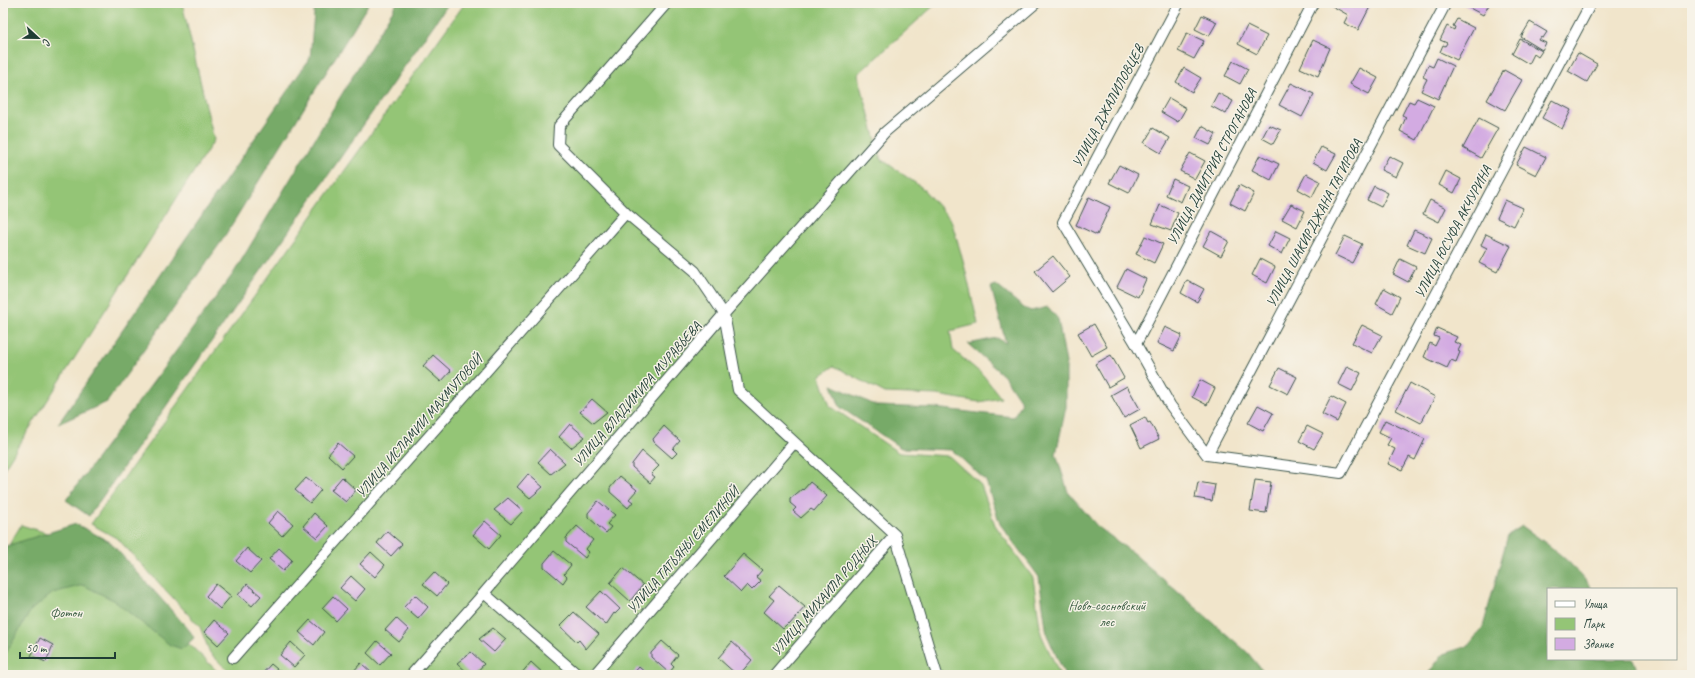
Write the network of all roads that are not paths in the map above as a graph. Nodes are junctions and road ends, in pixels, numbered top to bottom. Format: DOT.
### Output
graph roads {
  1 [pos="667,3"];
  2 [pos="1036,3"];
  3 [pos="1179,3"];
  4 [pos="1313,3"];
  5 [pos="1446,3"];
  6 [pos="1591,3"];
  7 [pos="626,213"];
  8 [pos="724,314"];
  9 [pos="1136,344"];
  10 [pos="794,443"];
  11 [pos="1207,455"];
  12 [pos="895,535"];
  13 [pos="484,593"];
  14 [pos="233,658"];
  15 [pos="411,675"];
  16 [pos="578,675"];
  17 [pos="594,675"];
  18 [pos="774,675"];
  19 [pos="937,675"];
  1 -- 7 [label="street"];
  2 -- 8 [label="street, УЛИЦА ВЛАДИМИРА МУРАВЬЕВА"];
  3 -- 9 [label="street, УЛИЦА ДЖАЛИЛОВЦЕВ"];
  4 -- 9 [label="street, УЛИЦА ДМИТРИЯ СТРОГАНОВА"];
  5 -- 11 [label="street, УЛИЦА ШАКИРДЖАНА ТАГИРОВА"];
  6 -- 11 [label="street, УЛИЦА ЮСУФА АКЧУРИНА"];
  7 -- 8 [label="street"];
  7 -- 14 [label="street, УЛИЦА ИСЛАМИИ МАХМУТОВОЙ"];
  8 -- 10 [label="street"];
  8 -- 13 [label="street, УЛИЦА ВЛАДИМИРА МУРАВЬЕВА"];
  9 -- 11 [label="street"];
  10 -- 12 [label="street"];
  10 -- 17 [label="street, УЛИЦА ТАТЬЯНЫ ЕМЕЛИНОЙ"];
  12 -- 18 [label="street, УЛИЦА МИХАИЛА РОДНЫХ"];
  12 -- 19 [label="street"];
  13 -- 15 [label="street, УЛИЦА ВЛАДИМИРА МУРАВЬЕВА"];
  13 -- 16 [label="street"];
}
